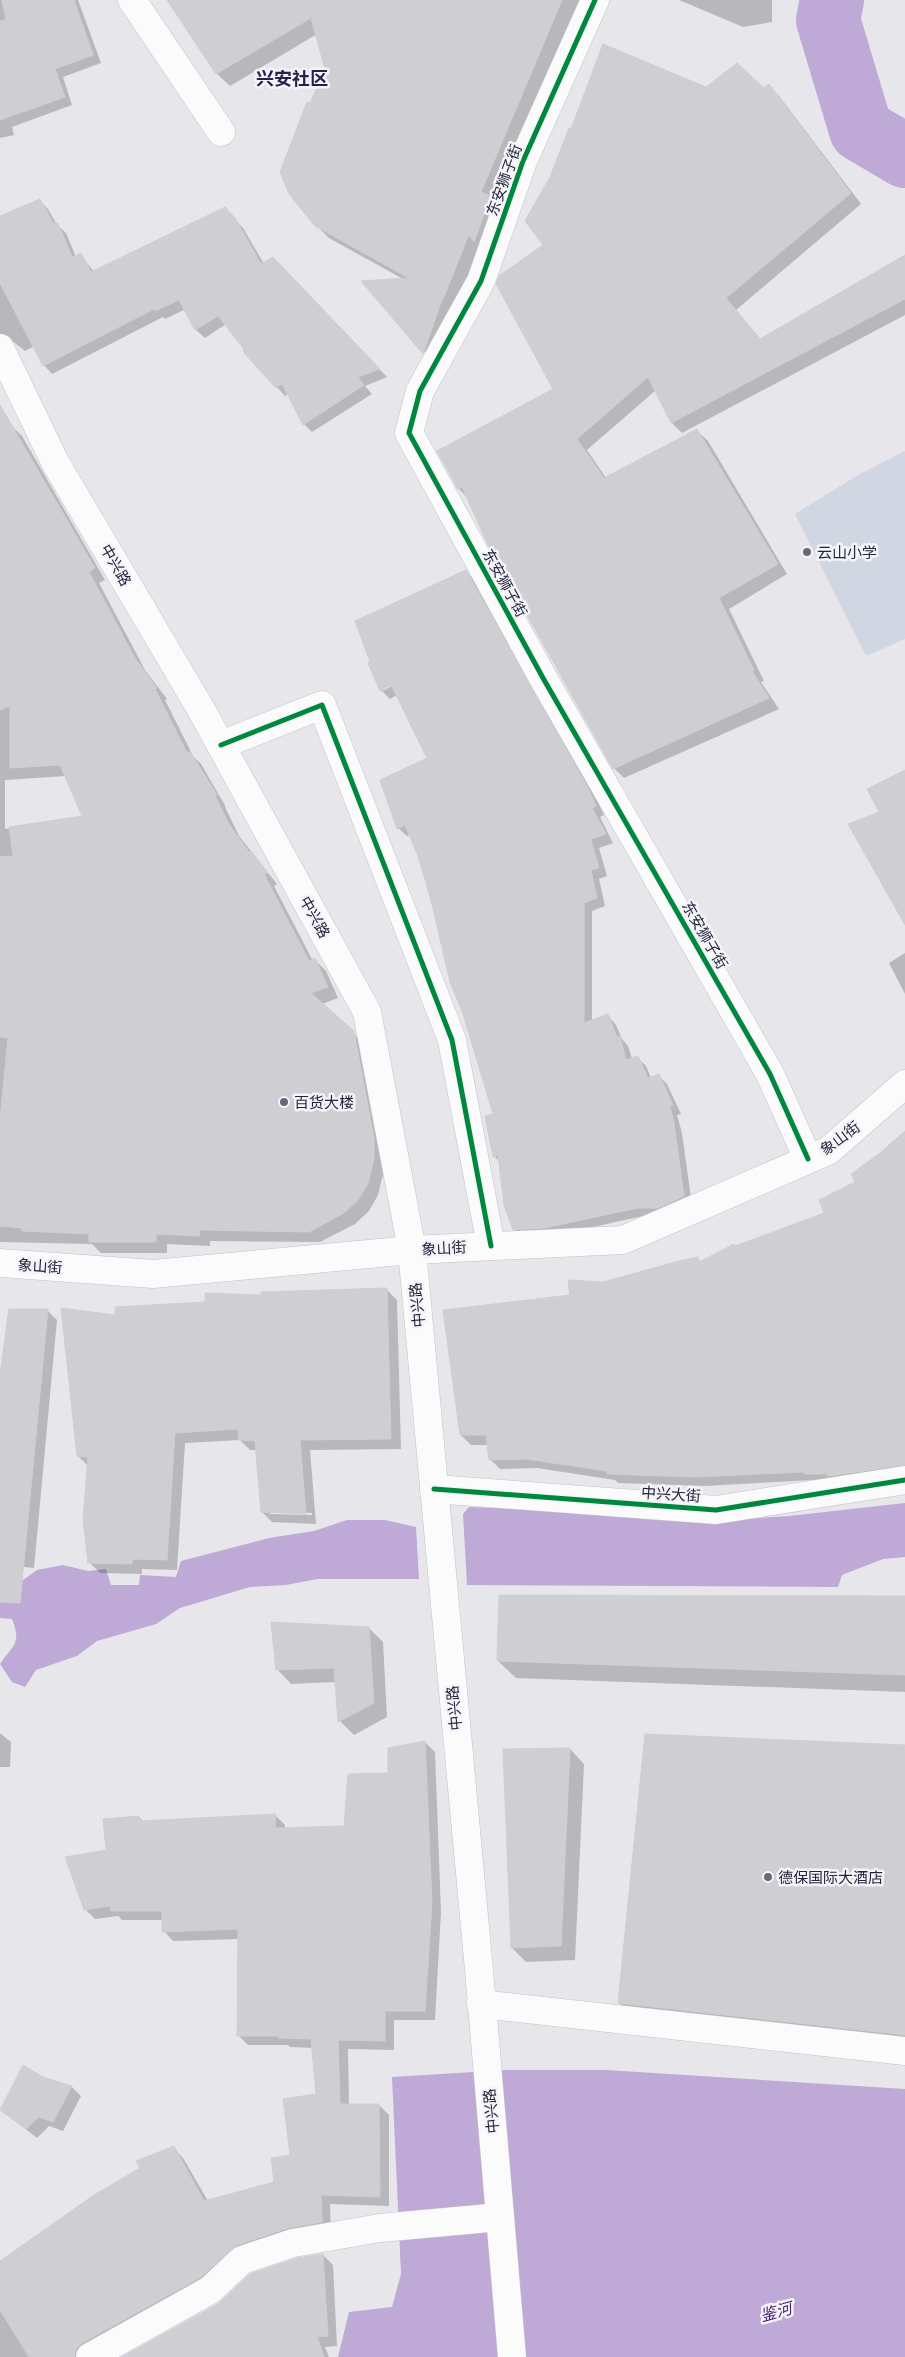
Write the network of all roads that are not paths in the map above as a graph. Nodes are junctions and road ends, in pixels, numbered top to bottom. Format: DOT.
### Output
graph roads {
  1 [pos="132,0"];
  2 [pos="595,0"];
  3 [pos="221,132"];
  4 [pos="0,348"];
  5 [pos="221,745"];
  6 [pos="905,1084"];
  7 [pos="808,1159"];
  8 [pos="491,1246"];
  9 [pos="412,1250"];
  10 [pos="0,1263"];
  11 [pos="905,1480"];
  12 [pos="434,1489"];
  13 [pos="482,2004"];
  14 [pos="905,2051"];
  15 [pos="500,2217"];
  16 [pos="90,2357"];
  17 [pos="512,2357"];
  1 -- 3 [label="street"];
  2 -- 7 [label="street, 东安狮子街"];
  4 -- 5 [label="street, 中兴路"];
  5 -- 8 [label="street"];
  5 -- 9 [label="street, 中兴路"];
  6 -- 7 [label="street, 象山街"];
  7 -- 8 [label="street, 象山街"];
  8 -- 9 [label="street, 象山街"];
  9 -- 10 [label="street, 象山街"];
  9 -- 12 [label="street, 中兴路"];
  11 -- 12 [label="street, 中兴大街"];
  12 -- 13 [label="street, 中兴路"];
  13 -- 14 [label="street"];
  13 -- 15 [label="street, 中兴路"];
  15 -- 16 [label="street"];
  15 -- 17 [label="street, 中兴路"];
}
